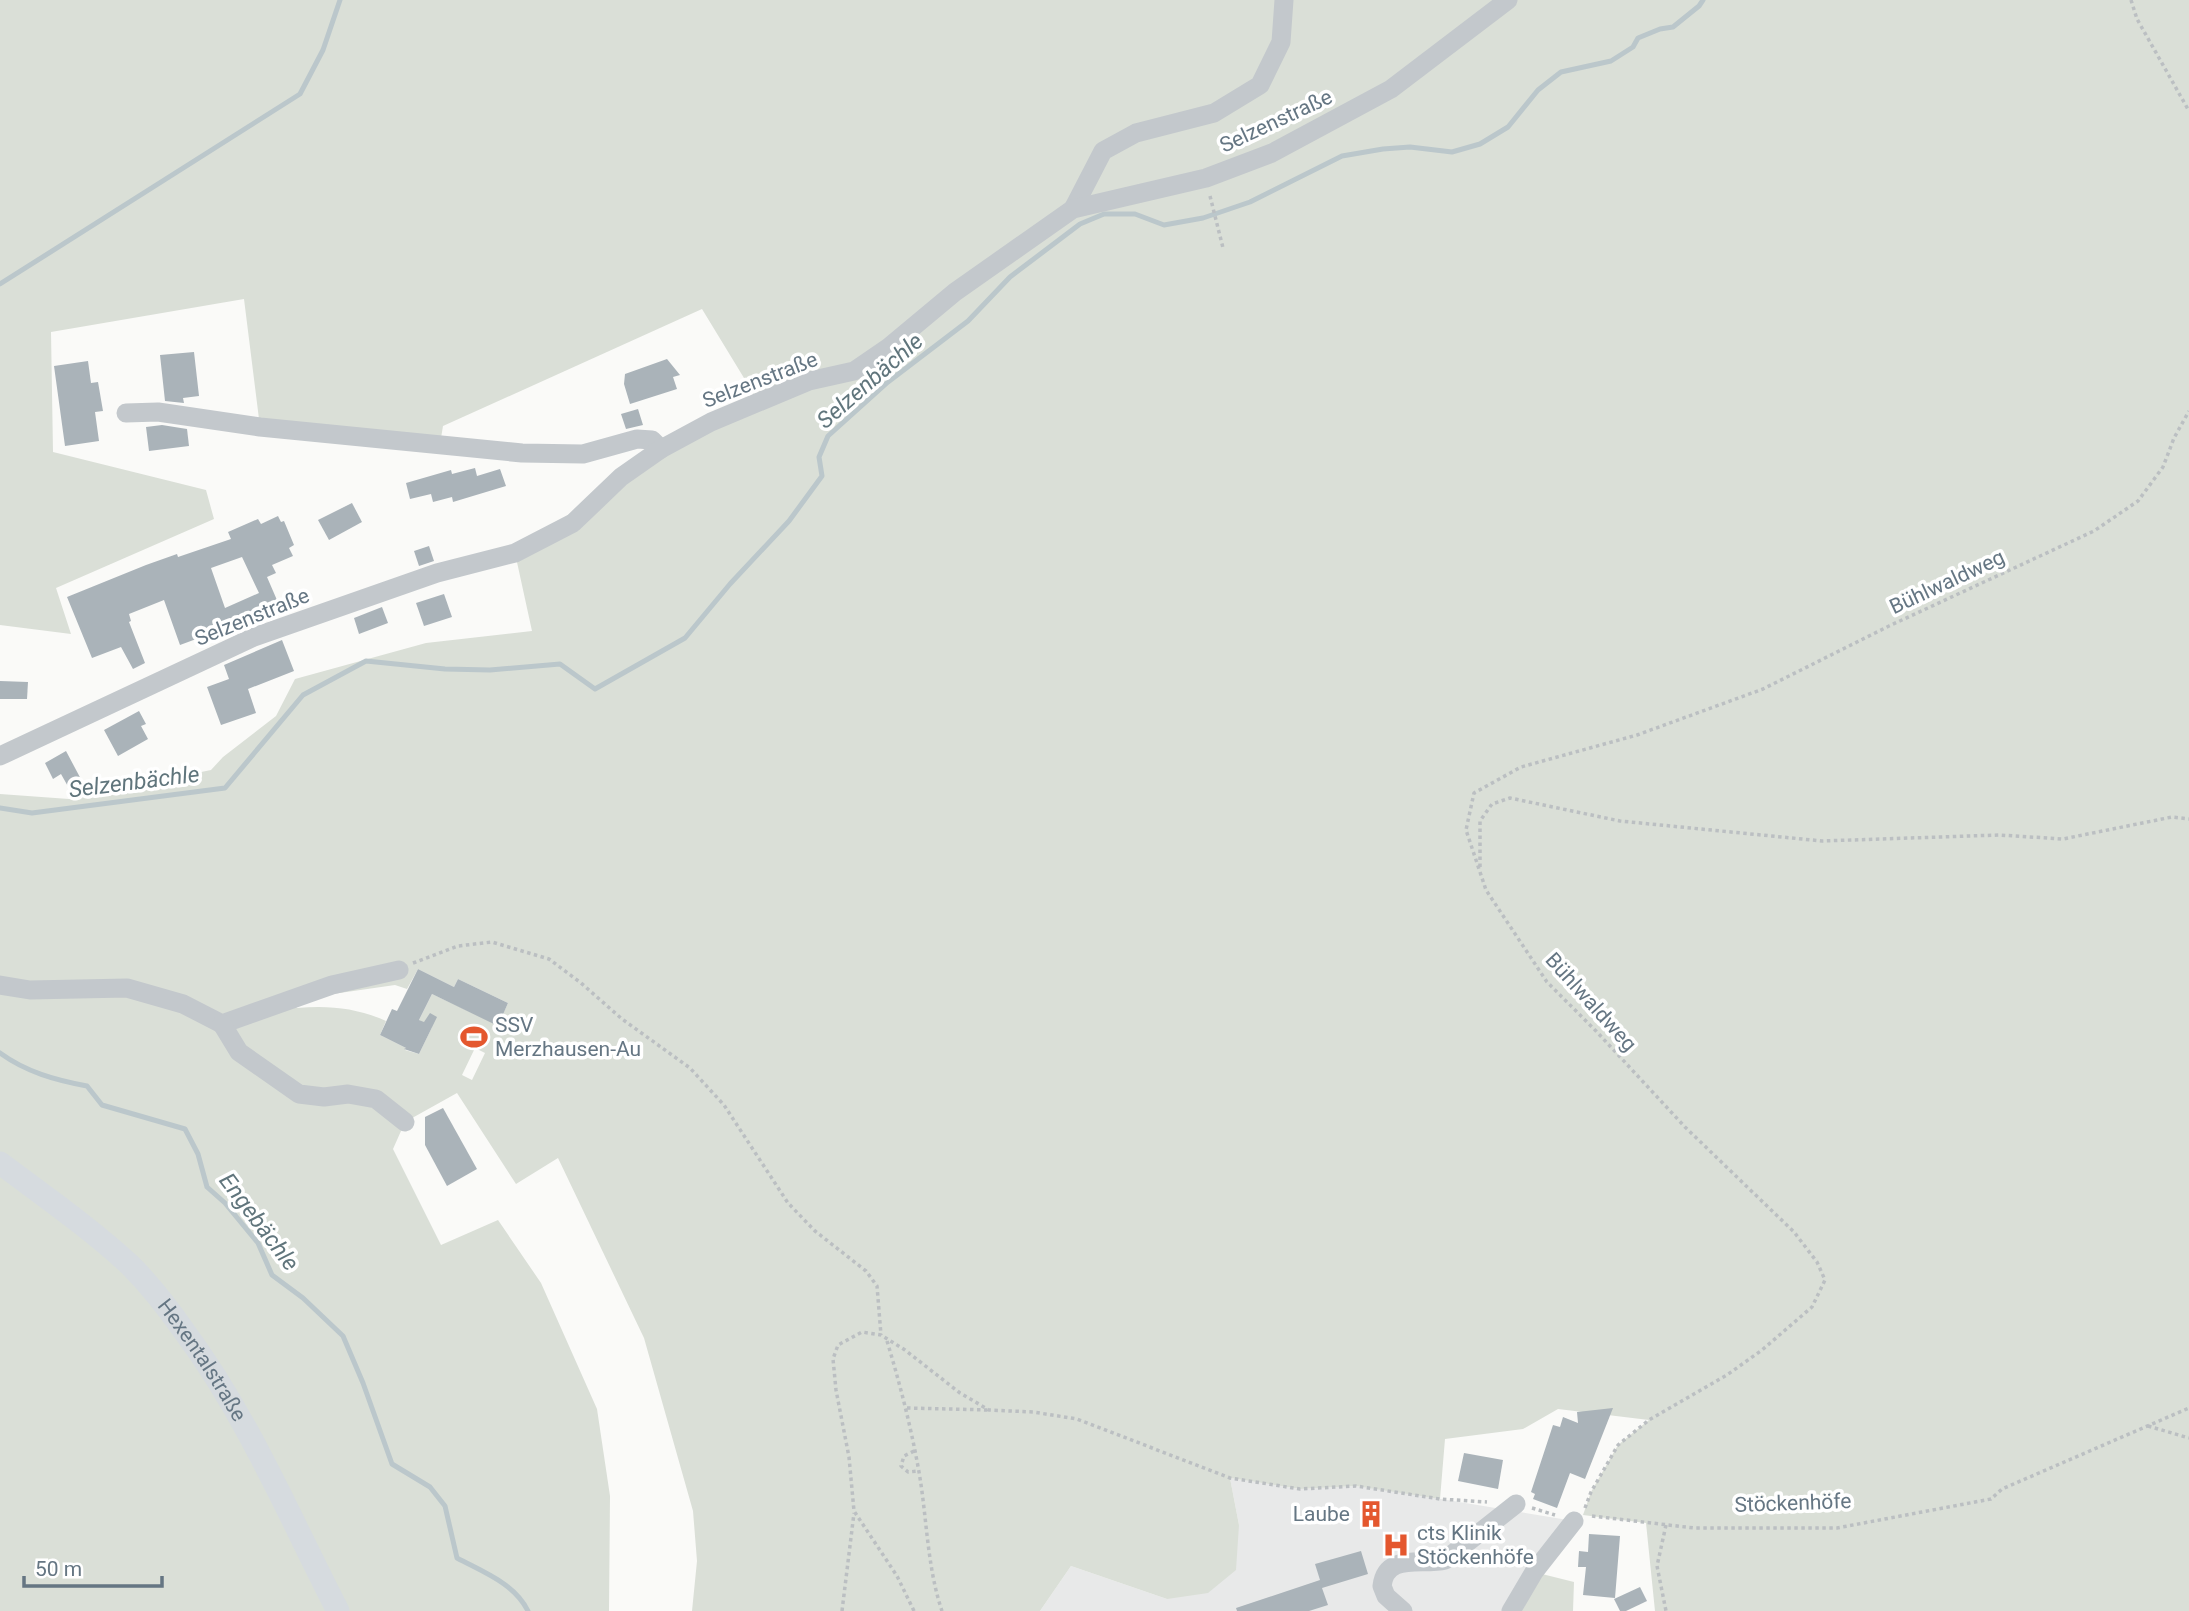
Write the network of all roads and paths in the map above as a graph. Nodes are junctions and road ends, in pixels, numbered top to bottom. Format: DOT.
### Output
graph roads {
  1 [pos="1284,0"];
  2 [pos="1508,0"];
  3 [pos="2131,0"];
  4 [pos="2189,111"];
  5 [pos="1210,196"];
  6 [pos="1073,209"];
  7 [pos="1223,248"];
  8 [pos="2189,411"];
  9 [pos="126,413"];
  10 [pos="661,449"];
  11 [pos="0,755"];
  12 [pos="2189,819"];
  13 [pos="1480,870"];
  14 [pos="399,970"];
  15 [pos="0,985"];
  16 [pos="222,1024"];
  17 [pos="405,1122"];
  18 [pos="0,1163"];
  19 [pos="881,1335"];
  20 [pos="887,1339"];
  21 [pos="907,1408"];
  22 [pos="2189,1408"];
  23 [pos="989,1410"];
  24 [pos="2146,1426"];
  25 [pos="2189,1438"];
  26 [pos="914,1451"];
  27 [pos="919,1471"];
  28 [pos="1516,1504"];
  29 [pos="855,1511"];
  30 [pos="1574,1518"];
  31 [pos="1665,1525"];
  32 [pos="338,1611"];
  33 [pos="842,1611"];
  34 [pos="914,1611"];
  35 [pos="942,1611"];
  36 [pos="1404,1611"];
  37 [pos="1511,1611"];
  38 [pos="1666,1611"];
  1 -- 6 [label="street"];
  2 -- 6 [label="street, Selzenstraße"];
  3 -- 4 [label="path"];
  5 -- 7 [label="path"];
  6 -- 10 [label="street, Selzenstraße"];
  8 -- 13 [label="path, Bühlwaldweg"];
  9 -- 10 [label="street"];
  10 -- 11 [label="street, Selzenstraße"];
  12 -- 13 [label="path"];
  13 -- 30 [label="path, Bühlwaldweg"];
  14 -- 16 [label="street"];
  14 -- 19 [label="path"];
  15 -- 16 [label="street"];
  16 -- 17 [label="street"];
  18 -- 32 [label="main road, Hexentalstraße"];
  19 -- 20 [label="path"];
  19 -- 29 [label="path"];
  20 -- 21 [label="path"];
  20 -- 23 [label="path"];
  21 -- 23 [label="path, Stöckenhöfe"];
  21 -- 26 [label="path"];
  22 -- 24 [label="path, Stöckenhöfe"];
  23 -- 28 [label="path, Stöckenhöfe"];
  24 -- 25 [label="path"];
  24 -- 31 [label="path, Stöckenhöfe"];
  26 -- 27 [label="path"];
  26 -- 27 [label="path"];
  27 -- 35 [label="path"];
  28 -- 30 [label="path, Stöckenhöfe"];
  28 -- 36 [label="street"];
  29 -- 33 [label="path"];
  29 -- 34 [label="path"];
  30 -- 31 [label="path, Stöckenhöfe"];
  30 -- 37 [label="street"];
  31 -- 38 [label="path"];
}
